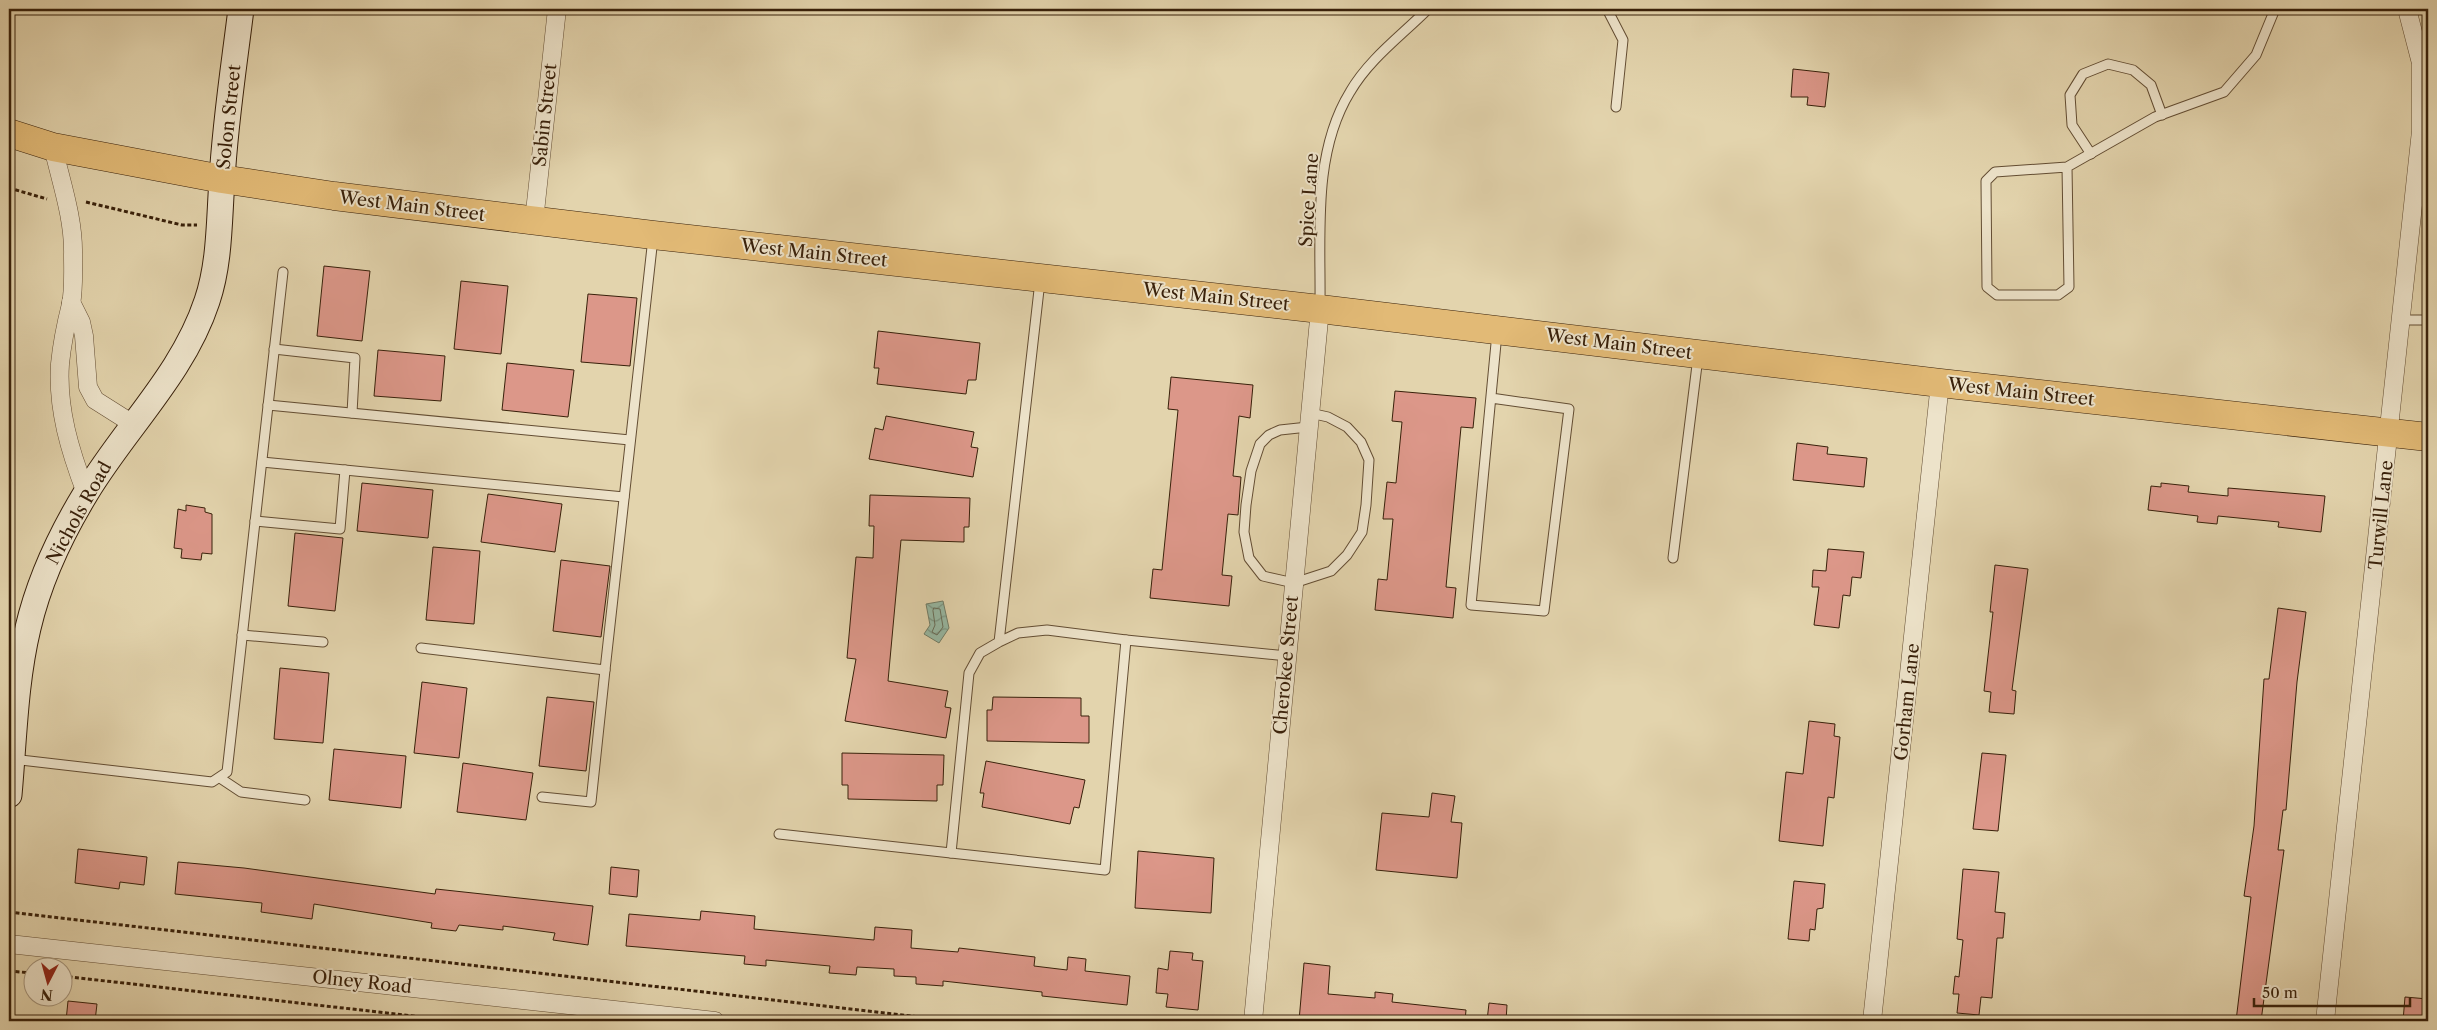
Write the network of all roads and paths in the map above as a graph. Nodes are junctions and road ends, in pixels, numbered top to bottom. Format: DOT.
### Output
graph roads {
  1 [pos="240,9"];
  2 [pos="557,9"];
  3 [pos="1428,9"];
  4 [pos="1607,9"];
  5 [pos="2275,9"];
  6 [pos="2407,9"];
  7 [pos="1616,107"];
  8 [pos="2162,115"];
  9 [pos="9,133"];
  10 [pos="2424,144"];
  11 [pos="53,147"];
  12 [pos="2091,154"];
  13 [pos="2068,167"];
  14 [pos="222,179"];
  15 [pos="9,188"];
  16 [pos="65,200"];
  17 [pos="534,221"];
  18 [pos="220,225"];
  19 [pos="653,235"];
  20 [pos="283,272"];
  21 [pos="1041,279"];
  22 [pos="71,302"];
  23 [pos="1320,309"];
  24 [pos="2402,320"];
  25 [pos="2428,320"];
  26 [pos="1498,330"];
  27 [pos="274,349"];
  28 [pos="1698,354"];
  29 [pos="1940,383"];
  30 [pos="1491,398"];
  31 [pos="268,405"];
  32 [pos="352,413"];
  33 [pos="1309,420"];
  34 [pos="133,424"];
  35 [pos="2390,433"];
  36 [pos="2428,437"];
  37 [pos="630,440"];
  38 [pos="262,462"];
  39 [pos="345,470"];
  40 [pos="86,493"];
  41 [pos="624,498"];
  42 [pos="255,521"];
  43 [pos="1673,558"];
  44 [pos="1294,583"];
  45 [pos="242,635"];
  46 [pos="1126,640"];
  47 [pos="323,642"];
  48 [pos="999,642"];
  49 [pos="422,648"];
  50 [pos="1287,656"];
  51 [pos="605,670"];
  52 [pos="12,759"];
  53 [pos="220,778"];
  54 [pos="9,795"];
  55 [pos="542,797"];
  56 [pos="305,800"];
  57 [pos="779,834"];
  58 [pos="951,853"];
  59 [pos="9,912"];
  60 [pos="9,944"];
  61 [pos="9,971"];
  62 [pos="22,972"];
  63 [pos="72,977"];
  64 [pos="619,1016"];
  65 [pos="456,1021"];
  66 [pos="715,1021"];
  67 [pos="955,1021"];
  68 [pos="1253,1021"];
  69 [pos="1872,1021"];
  70 [pos="2326,1021"];
  1 -- 14 [label="street, Solon Street"];
  2 -- 17 [label="street, Sabin Street"];
  3 -- 23 [label="lane, Spice Lane"];
  4 -- 7 [label="lane"];
  5 -- 8 [label="lane"];
  6 -- 10 [label="street, Turwill Lane"];
  8 -- 12 [label="lane"];
  8 -- 12 [label="lane"];
  9 -- 11 [label="main road, West Main Street"];
  10 -- 24 [label="street, Turwill Lane"];
  11 -- 14 [label="main road, West Main Street"];
  11 -- 16 [label="street"];
  12 -- 13 [label="lane"];
  13 -- 13 [label="lane"];
  14 -- 17 [label="main road, West Main Street"];
  14 -- 18 [label="street, Solon Street"];
  15 -- 16 [label="path"];
  16 -- 18 [label="path"];
  16 -- 22 [label="street"];
  17 -- 19 [label="main road, West Main Street"];
  18 -- 34 [label="street, Nichols Road"];
  19 -- 21 [label="main road, West Main Street"];
  19 -- 37 [label="lane"];
  20 -- 27 [label="lane"];
  21 -- 23 [label="main road, West Main Street"];
  21 -- 48 [label="lane"];
  22 -- 34 [label="street"];
  22 -- 40 [label="street"];
  23 -- 26 [label="main road, West Main Street"];
  23 -- 33 [label="street, Cherokee Street"];
  24 -- 25 [label="lane"];
  24 -- 35 [label="street, Turwill Lane"];
  26 -- 28 [label="main road, West Main Street"];
  26 -- 30 [label="lane"];
  27 -- 31 [label="lane"];
  27 -- 32 [label="lane"];
  28 -- 29 [label="main road, West Main Street"];
  28 -- 43 [label="lane"];
  29 -- 35 [label="main road, West Main Street"];
  29 -- 69 [label="street, Gorham Lane"];
  30 -- 30 [label="lane"];
  31 -- 32 [label="lane"];
  31 -- 38 [label="lane"];
  32 -- 37 [label="lane"];
  33 -- 44 [label="street, Cherokee Street"];
  33 -- 44 [label="lane"];
  33 -- 44 [label="lane"];
  34 -- 40 [label="street, Nichols Road"];
  35 -- 36 [label="main road, West Main Street"];
  35 -- 70 [label="street, Turwill Lane"];
  37 -- 41 [label="lane"];
  38 -- 39 [label="lane"];
  38 -- 42 [label="lane"];
  39 -- 41 [label="lane"];
  39 -- 42 [label="lane"];
  40 -- 52 [label="street, Nichols Road"];
  41 -- 51 [label="lane"];
  42 -- 45 [label="lane"];
  44 -- 50 [label="street, Cherokee Street"];
  45 -- 47 [label="lane"];
  45 -- 53 [label="lane"];
  46 -- 48 [label="lane"];
  46 -- 50 [label="lane"];
  46 -- 58 [label="lane"];
  48 -- 58 [label="lane"];
  49 -- 51 [label="lane"];
  50 -- 68 [label="street, Cherokee Street"];
  51 -- 55 [label="lane"];
  52 -- 53 [label="lane"];
  52 -- 54 [label="street, Nichols Road"];
  53 -- 56 [label="lane"];
  57 -- 58 [label="lane"];
  59 -- 67 [label="path"];
  60 -- 64 [label="street, Olney Road"];
  61 -- 62 [label="path"];
  63 -- 65 [label="path"];
  64 -- 66 [label="street, Olney Road"];
}
